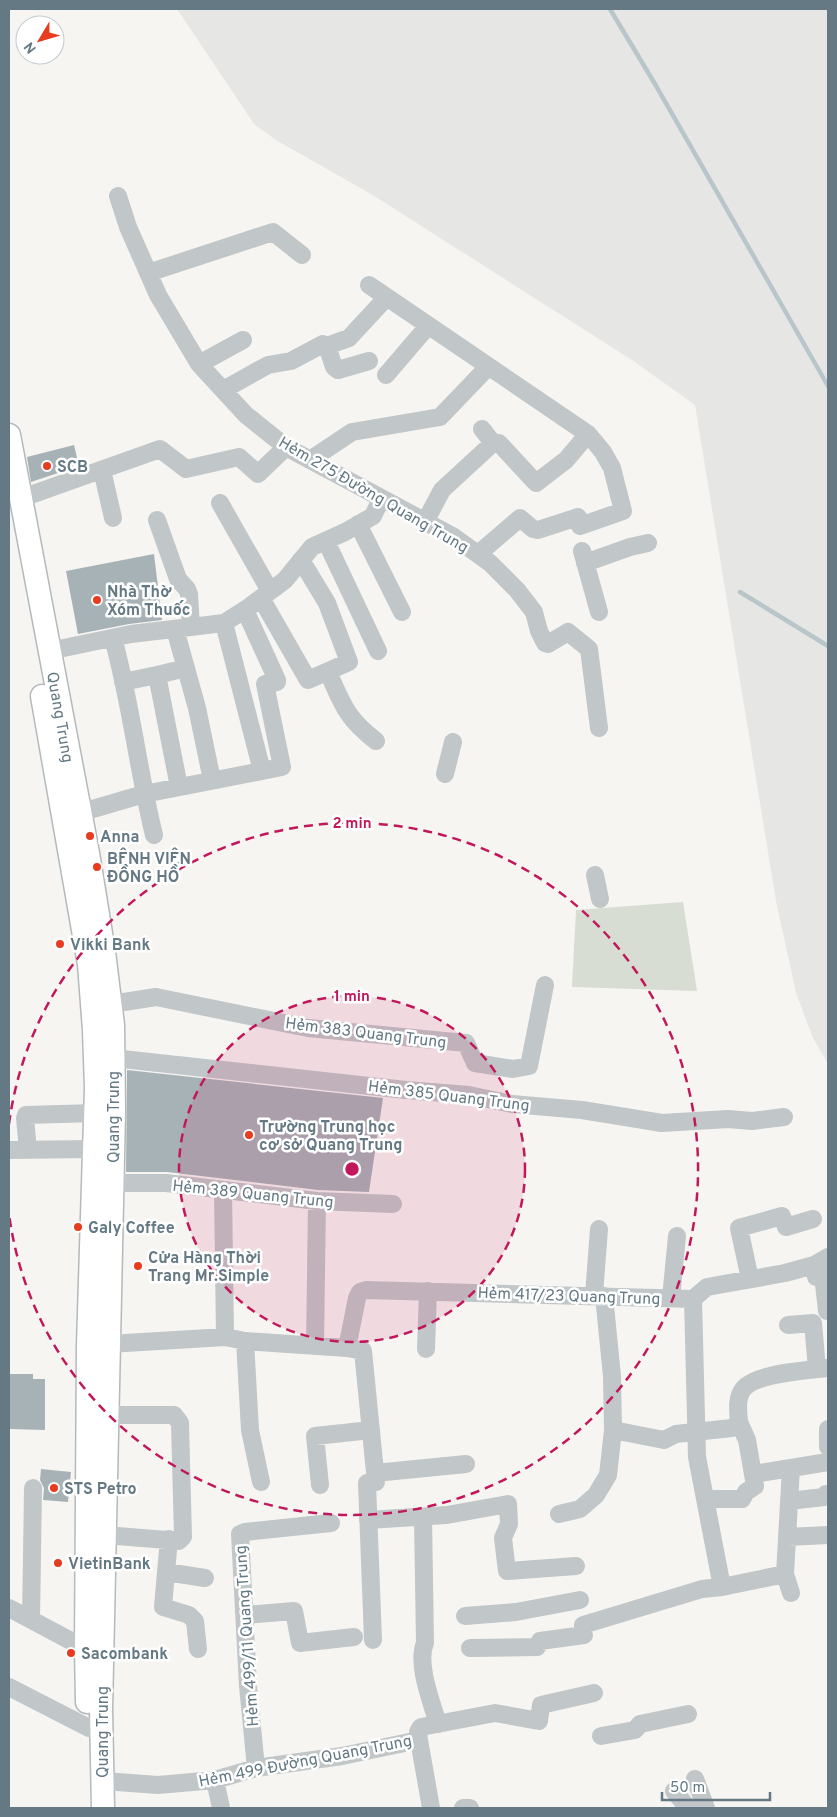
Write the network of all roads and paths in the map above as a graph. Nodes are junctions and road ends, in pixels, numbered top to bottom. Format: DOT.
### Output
graph roads {
  1 [pos="118,196"];
  2 [pos="302,256"];
  3 [pos="148,273"];
  4 [pos="369,285"];
  5 [pos="387,297"];
  6 [pos="428,326"];
  7 [pos="243,340"];
  8 [pos="327,346"];
  9 [pos="369,361"];
  10 [pos="199,364"];
  11 [pos="488,367"];
  12 [pos="386,375"];
  13 [pos="224,390"];
  14 [pos="482,429"];
  15 [pos="588,434"];
  16 [pos="493,443"];
  17 [pos="10,444"];
  18 [pos="286,447"];
  19 [pos="310,460"];
  20 [pos="102,470"];
  21 [pos="382,499"];
  22 [pos="220,503"];
  23 [pos="15,506"];
  24 [pos="113,518"];
  25 [pos="157,520"];
  26 [pos="425,522"];
  27 [pos="358,524"];
  28 [pos="326,541"];
  29 [pos="648,543"];
  30 [pos="478,554"];
  31 [pos="301,560"];
  32 [pos="266,595"];
  33 [pos="244,610"];
  34 [pos="402,612"];
  35 [pos="599,612"];
  36 [pos="224,623"];
  37 [pos="183,628"];
  38 [pos="114,638"];
  39 [pos="49,651"];
  40 [pos="378,651"];
  41 [pos="186,668"];
  42 [pos="328,672"];
  43 [pos="157,675"];
  44 [pos="123,682"];
  45 [pos="600,728"];
  46 [pos="376,741"];
  47 [pos="453,742"];
  48 [pos="262,771"];
  49 [pos="445,774"];
  50 [pos="212,780"];
  51 [pos="179,787"];
  52 [pos="144,794"];
  53 [pos="79,813"];
  54 [pos="154,835"];
  55 [pos="595,875"];
  56 [pos="600,899"];
  57 [pos="545,984"];
  58 [pos="101,1004"];
  59 [pos="113,1058"];
  60 [pos="95,1113"];
  61 [pos="784,1117"];
  62 [pos="93,1149"];
  63 [pos="9,1150"];
  64 [pos="28,1150"];
  65 [pos="112,1183"];
  66 [pos="223,1190"];
  67 [pos="317,1201"];
  68 [pos="393,1204"];
  69 [pos="813,1219"];
  70 [pos="599,1229"];
  71 [pos="677,1236"];
  72 [pos="821,1261"];
  73 [pos="750,1279"];
  74 [pos="428,1292"];
  75 [pos="599,1295"];
  76 [pos="672,1298"];
  77 [pos="693,1299"];
  78 [pos="827,1310"];
  79 [pos="788,1325"];
  80 [pos="225,1337"];
  81 [pos="245,1341"];
  82 [pos="99,1345"];
  83 [pos="315,1346"];
  84 [pos="426,1349"];
  85 [pos="355,1350"];
  86 [pos="823,1369"];
  87 [pos="108,1415"];
  88 [pos="739,1422"];
  89 [pos="828,1429"];
  90 [pos="371,1430"];
  91 [pos="613,1430"];
  92 [pos="697,1432"];
  93 [pos="828,1447"];
  94 [pos="828,1462"];
  95 [pos="466,1464"];
  96 [pos="791,1468"];
  97 [pos="375,1473"];
  98 [pos="753,1474"];
  99 [pos="261,1482"];
  100 [pos="320,1485"];
  101 [pos="33,1488"];
  102 [pos="828,1494"];
  103 [pos="705,1499"];
  104 [pos="789,1501"];
  105 [pos="559,1514"];
  106 [pos="423,1517"];
  107 [pos="368,1520"];
  108 [pos="331,1523"];
  109 [pos="828,1534"];
  110 [pos="105,1535"];
  111 [pos="787,1537"];
  112 [pos="169,1539"];
  113 [pos="576,1566"];
  114 [pos="166,1572"];
  115 [pos="785,1574"];
  116 [pos="205,1578"];
  117 [pos="722,1587"];
  118 [pos="791,1593"];
  119 [pos="580,1600"];
  120 [pos="9,1608"];
  121 [pos="245,1615"];
  122 [pos="465,1616"];
  123 [pos="31,1620"];
  124 [pos="354,1637"];
  125 [pos="373,1640"];
  126 [pos="86,1648"];
  127 [pos="470,1648"];
  128 [pos="198,1649"];
  129 [pos="9,1687"];
  130 [pos="594,1693"];
  131 [pos="688,1714"];
  132 [pos="438,1724"];
  133 [pos="95,1730"];
  134 [pos="601,1736"];
  135 [pos="419,1740"];
  136 [pos="256,1768"];
  137 [pos="695,1779"];
  138 [pos="214,1780"];
  139 [pos="103,1781"];
  140 [pos="674,1791"];
  141 [pos="88,1808"];
  142 [pos="103,1808"];
  143 [pos="221,1808"];
  144 [pos="431,1808"];
  145 [pos="463,1808"];
  146 [pos="470,1808"];
  147 [pos="688,1808"];
  148 [pos="706,1808"];
  1 -- 3 [label="street, Hẻm 275 Đường Quang Trung"];
  2 -- 3 [label="street"];
  3 -- 10 [label="street, Hẻm 275 Đường Quang Trung"];
  4 -- 5 [label="street"];
  5 -- 6 [label="street"];
  5 -- 8 [label="street"];
  6 -- 11 [label="street"];
  6 -- 12 [label="street"];
  7 -- 10 [label="street"];
  8 -- 9 [label="street"];
  8 -- 13 [label="street"];
  10 -- 13 [label="street, Hẻm 275 Đường Quang Trung"];
  11 -- 15 [label="street"];
  11 -- 19 [label="street"];
  13 -- 18 [label="street, Hẻm 275 Đường Quang Trung"];
  14 -- 16 [label="street"];
  15 -- 16 [label="street"];
  15 -- 30 [label="street"];
  16 -- 26 [label="street"];
  17 -- 23 [label="main road, Quang Trung"];
  18 -- 19 [label="street, Hẻm 275 Đường Quang Trung"];
  18 -- 20 [label="street"];
  19 -- 21 [label="street, Hẻm 275 Đường Quang Trung"];
  20 -- 23 [label="street"];
  20 -- 24 [label="street"];
  21 -- 26 [label="street, Hẻm 275 Đường Quang Trung"];
  21 -- 27 [label="street"];
  22 -- 32 [label="street"];
  23 -- 39 [label="main road, Quang Trung"];
  23 -- 58 [label="main road, Quang Trung"];
  25 -- 37 [label="street"];
  26 -- 30 [label="street, Hẻm 275 Đường Quang Trung"];
  27 -- 28 [label="street"];
  27 -- 34 [label="street"];
  28 -- 31 [label="street"];
  28 -- 40 [label="street"];
  29 -- 35 [label="street"];
  30 -- 45 [label="street, Hẻm 275 Đường Quang Trung"];
  31 -- 32 [label="street"];
  31 -- 42 [label="street"];
  32 -- 33 [label="street"];
  32 -- 42 [label="street"];
  33 -- 36 [label="street"];
  33 -- 48 [label="street"];
  36 -- 37 [label="street"];
  36 -- 48 [label="street"];
  37 -- 38 [label="street"];
  37 -- 41 [label="street"];
  38 -- 39 [label="street"];
  38 -- 44 [label="street"];
  39 -- 53 [label="main road, Quang Trung"];
  41 -- 43 [label="street"];
  41 -- 50 [label="street"];
  42 -- 46 [label="street"];
  43 -- 44 [label="street"];
  43 -- 51 [label="street"];
  44 -- 52 [label="street"];
  47 -- 49 [label="street"];
  48 -- 50 [label="street"];
  50 -- 51 [label="street"];
  51 -- 52 [label="street"];
  52 -- 53 [label="street"];
  52 -- 54 [label="street"];
  53 -- 58 [label="main road, Quang Trung"];
  55 -- 56 [label="street"];
  57 -- 58 [label="street, Hẻm 383 Quang Trung"];
  58 -- 59 [label="main road, Quang Trung"];
  58 -- 60 [label="main road, Quang Trung"];
  59 -- 61 [label="street, Hẻm 385 Quang Trung"];
  59 -- 65 [label="main road, Quang Trung"];
  60 -- 62 [label="main road, Quang Trung"];
  60 -- 64 [label="street"];
  62 -- 64 [label="street"];
  62 -- 82 [label="main road, Quang Trung"];
  63 -- 64 [label="street"];
  65 -- 66 [label="street, Hẻm 389 Quang Trung"];
  65 -- 82 [label="main road, Quang Trung"];
  66 -- 67 [label="street, Hẻm 389 Quang Trung"];
  66 -- 80 [label="street"];
  67 -- 68 [label="street, Hẻm 389 Quang Trung"];
  67 -- 83 [label="street"];
  69 -- 73 [label="street"];
  70 -- 75 [label="street"];
  71 -- 76 [label="street"];
  72 -- 73 [label="street"];
  72 -- 78 [label="street"];
  73 -- 77 [label="street"];
  74 -- 75 [label="street, Hẻm 417/23 Quang Trung"];
  74 -- 84 [label="street"];
  74 -- 85 [label="street, Hẻm 417/23 Quang Trung"];
  75 -- 76 [label="street, Hẻm 417/23 Quang Trung"];
  75 -- 91 [label="street"];
  76 -- 77 [label="street, Hẻm 417/23 Quang Trung"];
  77 -- 92 [label="street"];
  79 -- 86 [label="street"];
  80 -- 81 [label="street"];
  80 -- 82 [label="street"];
  81 -- 83 [label="street"];
  81 -- 99 [label="street"];
  82 -- 87 [label="main road, Quang Trung"];
  82 -- 126 [label="main road, Quang Trung"];
  83 -- 85 [label="street"];
  85 -- 90 [label="street"];
  86 -- 88 [label="street"];
  87 -- 110 [label="main road, Quang Trung"];
  87 -- 112 [label="street"];
  88 -- 92 [label="street"];
  88 -- 98 [label="street"];
  89 -- 93 [label="street"];
  90 -- 97 [label="street"];
  90 -- 100 [label="street"];
  91 -- 92 [label="street"];
  91 -- 105 [label="street"];
  92 -- 103 [label="street"];
  94 -- 96 [label="street"];
  95 -- 97 [label="street"];
  96 -- 98 [label="street"];
  96 -- 104 [label="street"];
  97 -- 107 [label="street"];
  98 -- 103 [label="street"];
  101 -- 123 [label="street"];
  102 -- 104 [label="street"];
  103 -- 117 [label="street"];
  104 -- 111 [label="street"];
  106 -- 107 [label="street"];
  106 -- 113 [label="street"];
  106 -- 132 [label="street"];
  107 -- 125 [label="street"];
  108 -- 121 [label="street, Hẻm 499/11 Quang Trung"];
  109 -- 111 [label="street"];
  110 -- 112 [label="street"];
  110 -- 133 [label="main road, Quang Trung"];
  111 -- 115 [label="street"];
  112 -- 114 [label="street"];
  114 -- 116 [label="street"];
  114 -- 128 [label="street"];
  115 -- 117 [label="street"];
  115 -- 118 [label="street"];
  117 -- 127 [label="street"];
  119 -- 122 [label="street"];
  120 -- 123 [label="street"];
  121 -- 124 [label="street"];
  121 -- 136 [label="street, Hẻm 499/11 Quang Trung"];
  123 -- 126 [label="street"];
  126 -- 133 [label="main road, Quang Trung"];
  129 -- 133 [label="street"];
  130 -- 132 [label="street, Hẻm 499 Đường Quang Trung"];
  131 -- 134 [label="street"];
  132 -- 135 [label="street, Hẻm 499 Đường Quang Trung"];
  133 -- 139 [label="main road, Quang Trung"];
  133 -- 141 [label="main road, Quang Trung"];
  135 -- 136 [label="street, Hẻm 499 Đường Quang Trung"];
  135 -- 144 [label="street"];
  136 -- 138 [label="street, Hẻm 499 Đường Quang Trung"];
  137 -- 148 [label="street"];
  138 -- 139 [label="street, Hẻm 499 Đường Quang Trung"];
  138 -- 143 [label="street"];
  139 -- 142 [label="main road, Quang Trung"];
  140 -- 147 [label="street"];
  145 -- 146 [label="street"];
}
